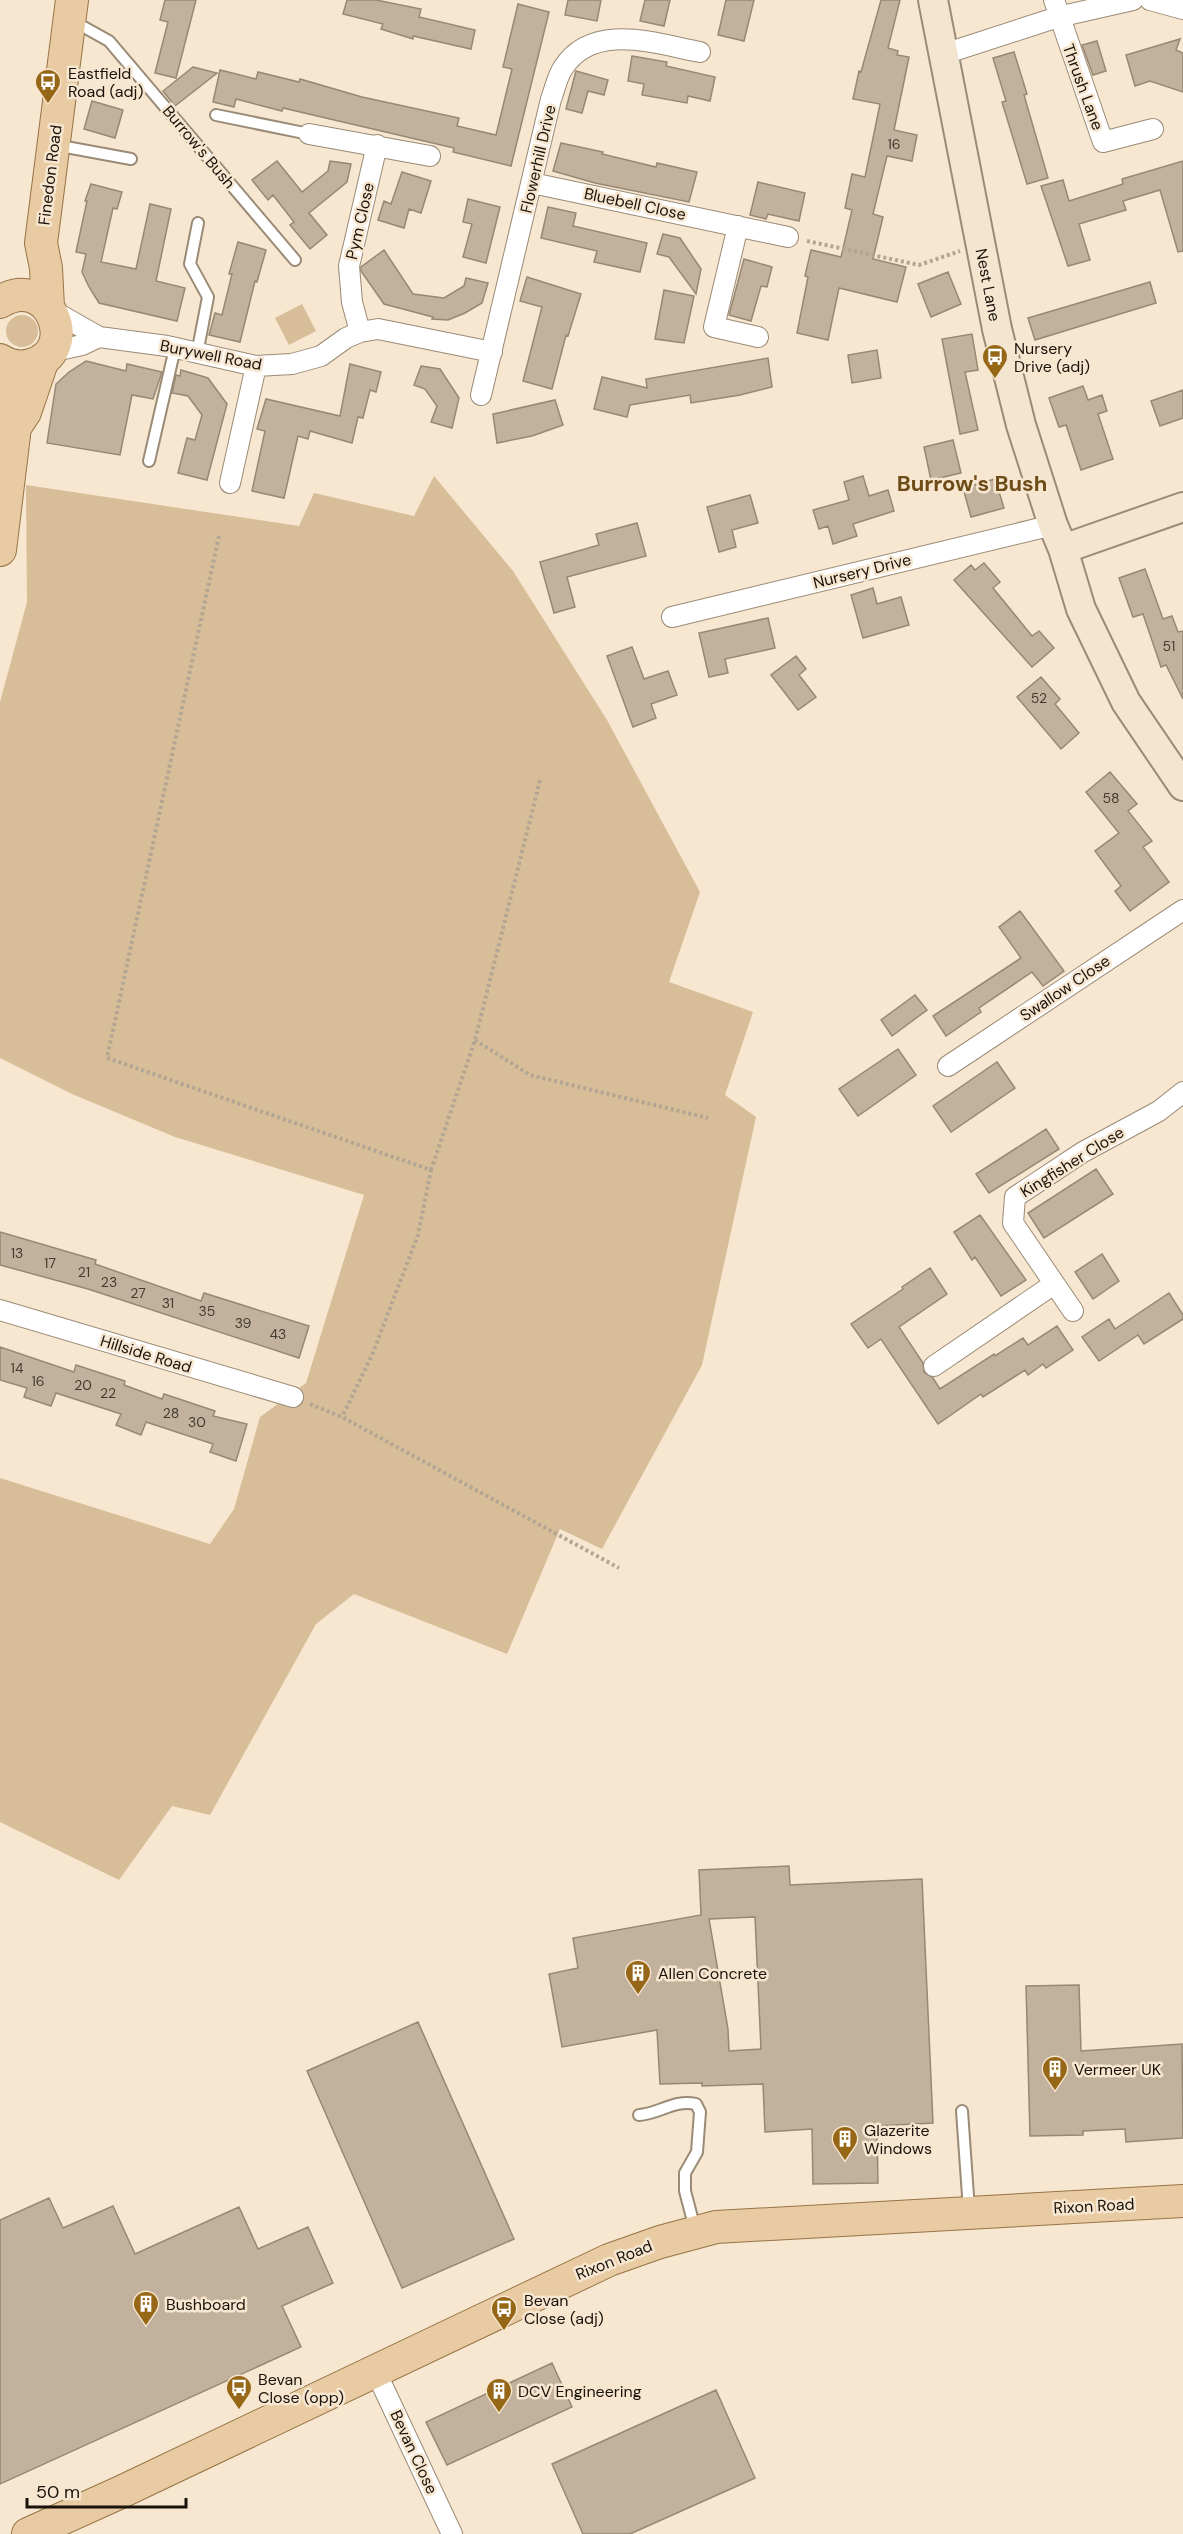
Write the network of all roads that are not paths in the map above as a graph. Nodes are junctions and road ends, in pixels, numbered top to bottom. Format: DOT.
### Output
graph roads {
  1 [pos="933,0"];
  2 [pos="1133,0"];
  3 [pos="1150,0"];
  4 [pos="1056,8"];
  5 [pos="1183,9"];
  6 [pos="71,10"];
  7 [pos="700,52"];
  8 [pos="944,54"];
  9 [pos="216,115"];
  10 [pos="1153,129"];
  11 [pos="309,134"];
  12 [pos="54,145"];
  13 [pos="377,145"];
  14 [pos="430,156"];
  15 [pos="131,159"];
  16 [pos="532,183"];
  17 [pos="198,224"];
  18 [pos="738,226"];
  19 [pos="788,237"];
  20 [pos="41,243"];
  21 [pos="295,260"];
  22 [pos="4,300"];
  23 [pos="49,308"];
  24 [pos="360,332"];
  25 [pos="99,337"];
  26 [pos="758,337"];
  27 [pos="175,348"];
  28 [pos="492,352"];
  29 [pos="197,354"];
  30 [pos="47,356"];
  31 [pos="0,360"];
  32 [pos="256,366"];
  33 [pos="0,372"];
  34 [pos="481,395"];
  35 [pos="15,427"];
  36 [pos="149,461"];
  37 [pos="230,483"];
  38 [pos="1183,507"];
  39 [pos="1058,537"];
  40 [pos="0,550"];
  41 [pos="672,616"];
  42 [pos="1183,786"];
  43 [pos="1183,910"];
  44 [pos="948,1066"];
  45 [pos="1183,1092"];
  46 [pos="1054,1284"];
  47 [pos="0,1310"];
  48 [pos="1073,1311"];
  49 [pos="934,1366"];
  50 [pos="293,1397"];
  51 [pos="962,2111"];
  52 [pos="639,2115"];
  53 [pos="1183,2201"];
  54 [pos="969,2213"];
  55 [pos="696,2232"];
  56 [pos="375,2370"];
  57 [pos="28,2534"];
  58 [pos="452,2534"];
  1 -- 8 [label="street, Nest Lane"];
  2 -- 4 [label="street"];
  3 -- 5 [label="street"];
  4 -- 8 [label="street"];
  4 -- 10 [label="street, Thrush Lane"];
  6 -- 12 [label="main road, Finedon Road"];
  6 -- 21 [label="lane, Burrow's Bush"];
  7 -- 16 [label="street, Flowerhill Drive"];
  8 -- 39 [label="street, Nest Lane"];
  9 -- 11 [label="lane"];
  11 -- 13 [label="street"];
  12 -- 15 [label="lane"];
  12 -- 20 [label="main road, Finedon Road"];
  13 -- 14 [label="street"];
  13 -- 24 [label="street, Pym Close"];
  16 -- 18 [label="street, Bluebell Close"];
  16 -- 28 [label="street, Flowerhill Drive"];
  17 -- 29 [label="lane"];
  18 -- 19 [label="street, Bluebell Close"];
  18 -- 26 [label="street"];
  20 -- 22 [label="main road, Finedon Road"];
  20 -- 23 [label="main road, Finedon Road"];
  22 -- 23 [label="main road"];
  23 -- 25 [label="street, Burywell Road"];
  23 -- 30 [label="main road, Finedon Road"];
  24 -- 28 [label="street, Burywell Road"];
  24 -- 32 [label="street, Burywell Road"];
  25 -- 27 [label="street, Burywell Road"];
  25 -- 30 [label="street, Burywell Road"];
  27 -- 29 [label="street, Burywell Road"];
  27 -- 36 [label="lane"];
  28 -- 34 [label="street, Flowerhill Drive"];
  29 -- 32 [label="street, Burywell Road"];
  30 -- 31 [label="main road"];
  30 -- 35 [label="main road"];
  32 -- 37 [label="street"];
  33 -- 35 [label="main road"];
  35 -- 40 [label="main road"];
  38 -- 39 [label="street"];
  39 -- 41 [label="street, Nursery Drive"];
  39 -- 42 [label="street, Nest Lane"];
  43 -- 44 [label="street, Swallow Close"];
  45 -- 46 [label="street, Kingfisher Close"];
  46 -- 48 [label="street, Kingfisher Close"];
  46 -- 49 [label="street"];
  47 -- 50 [label="street, Hillside Road"];
  51 -- 54 [label="lane"];
  52 -- 55 [label="lane"];
  53 -- 54 [label="main road, Rixon Road"];
  54 -- 55 [label="main road, Rixon Road"];
  55 -- 56 [label="main road, Rixon Road"];
  56 -- 57 [label="main road, Rixon Road"];
  56 -- 58 [label="street, Bevan Close"];
}
